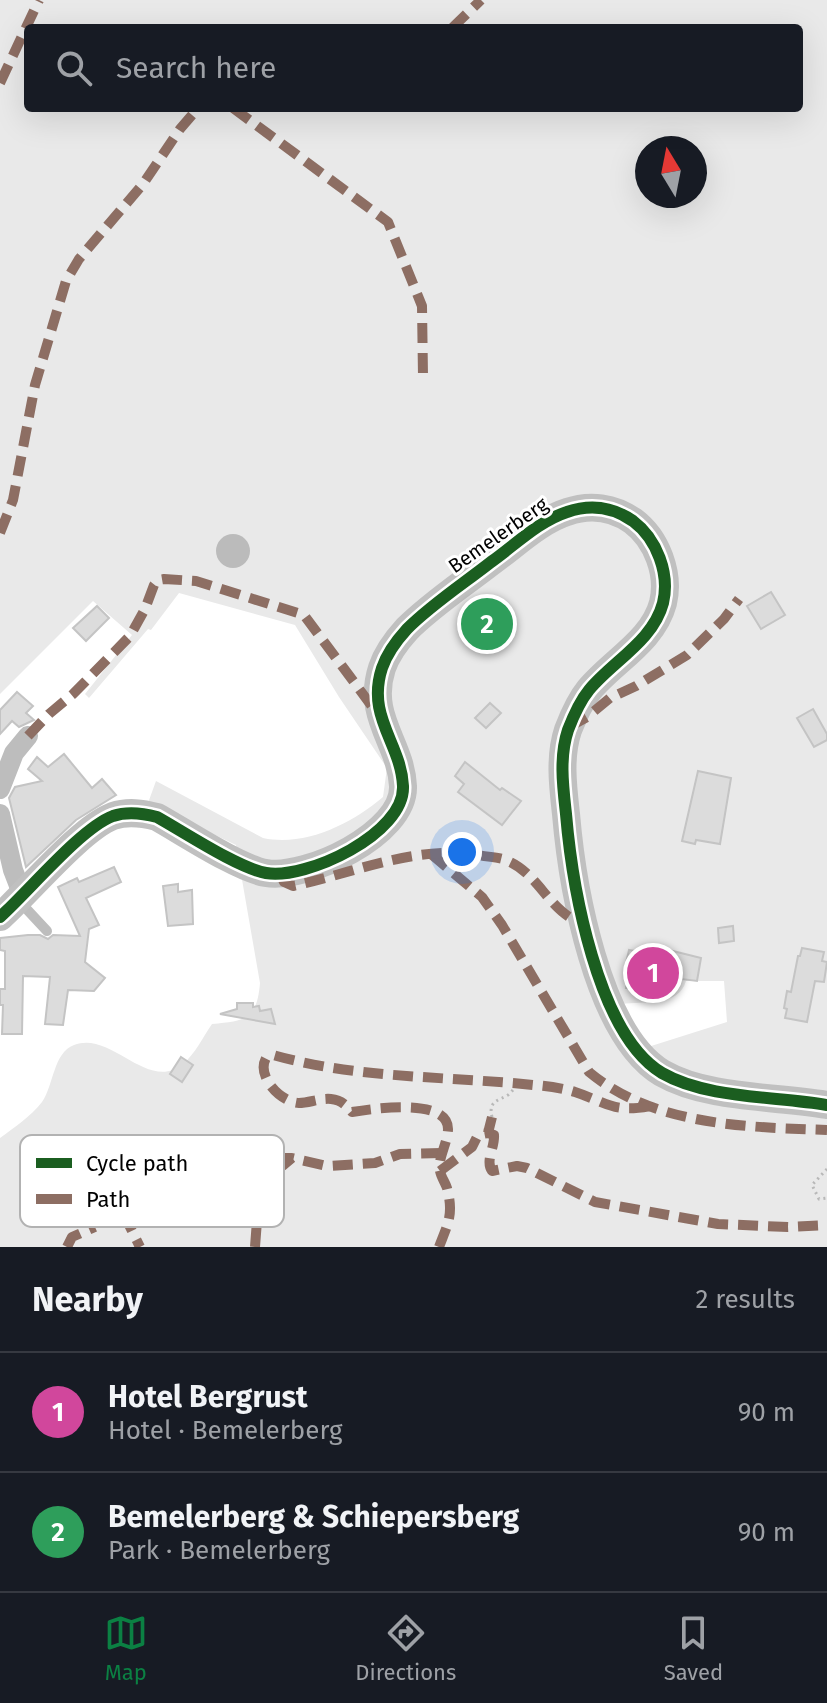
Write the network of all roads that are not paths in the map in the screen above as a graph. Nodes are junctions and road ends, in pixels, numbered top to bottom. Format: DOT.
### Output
graph roads {
  1 [pos="28,736"];
  2 [pos="0,789"];
  3 [pos="0,814"];
  4 [pos="14,904"];
  5 [pos="47,931"];
  6 [pos="827,1105"];
  1 -- 2 [label="street"];
  3 -- 4 [label="street"];
  4 -- 5 [label="lane"];
  4 -- 6 [label="street, Bemelerberg"];
}
